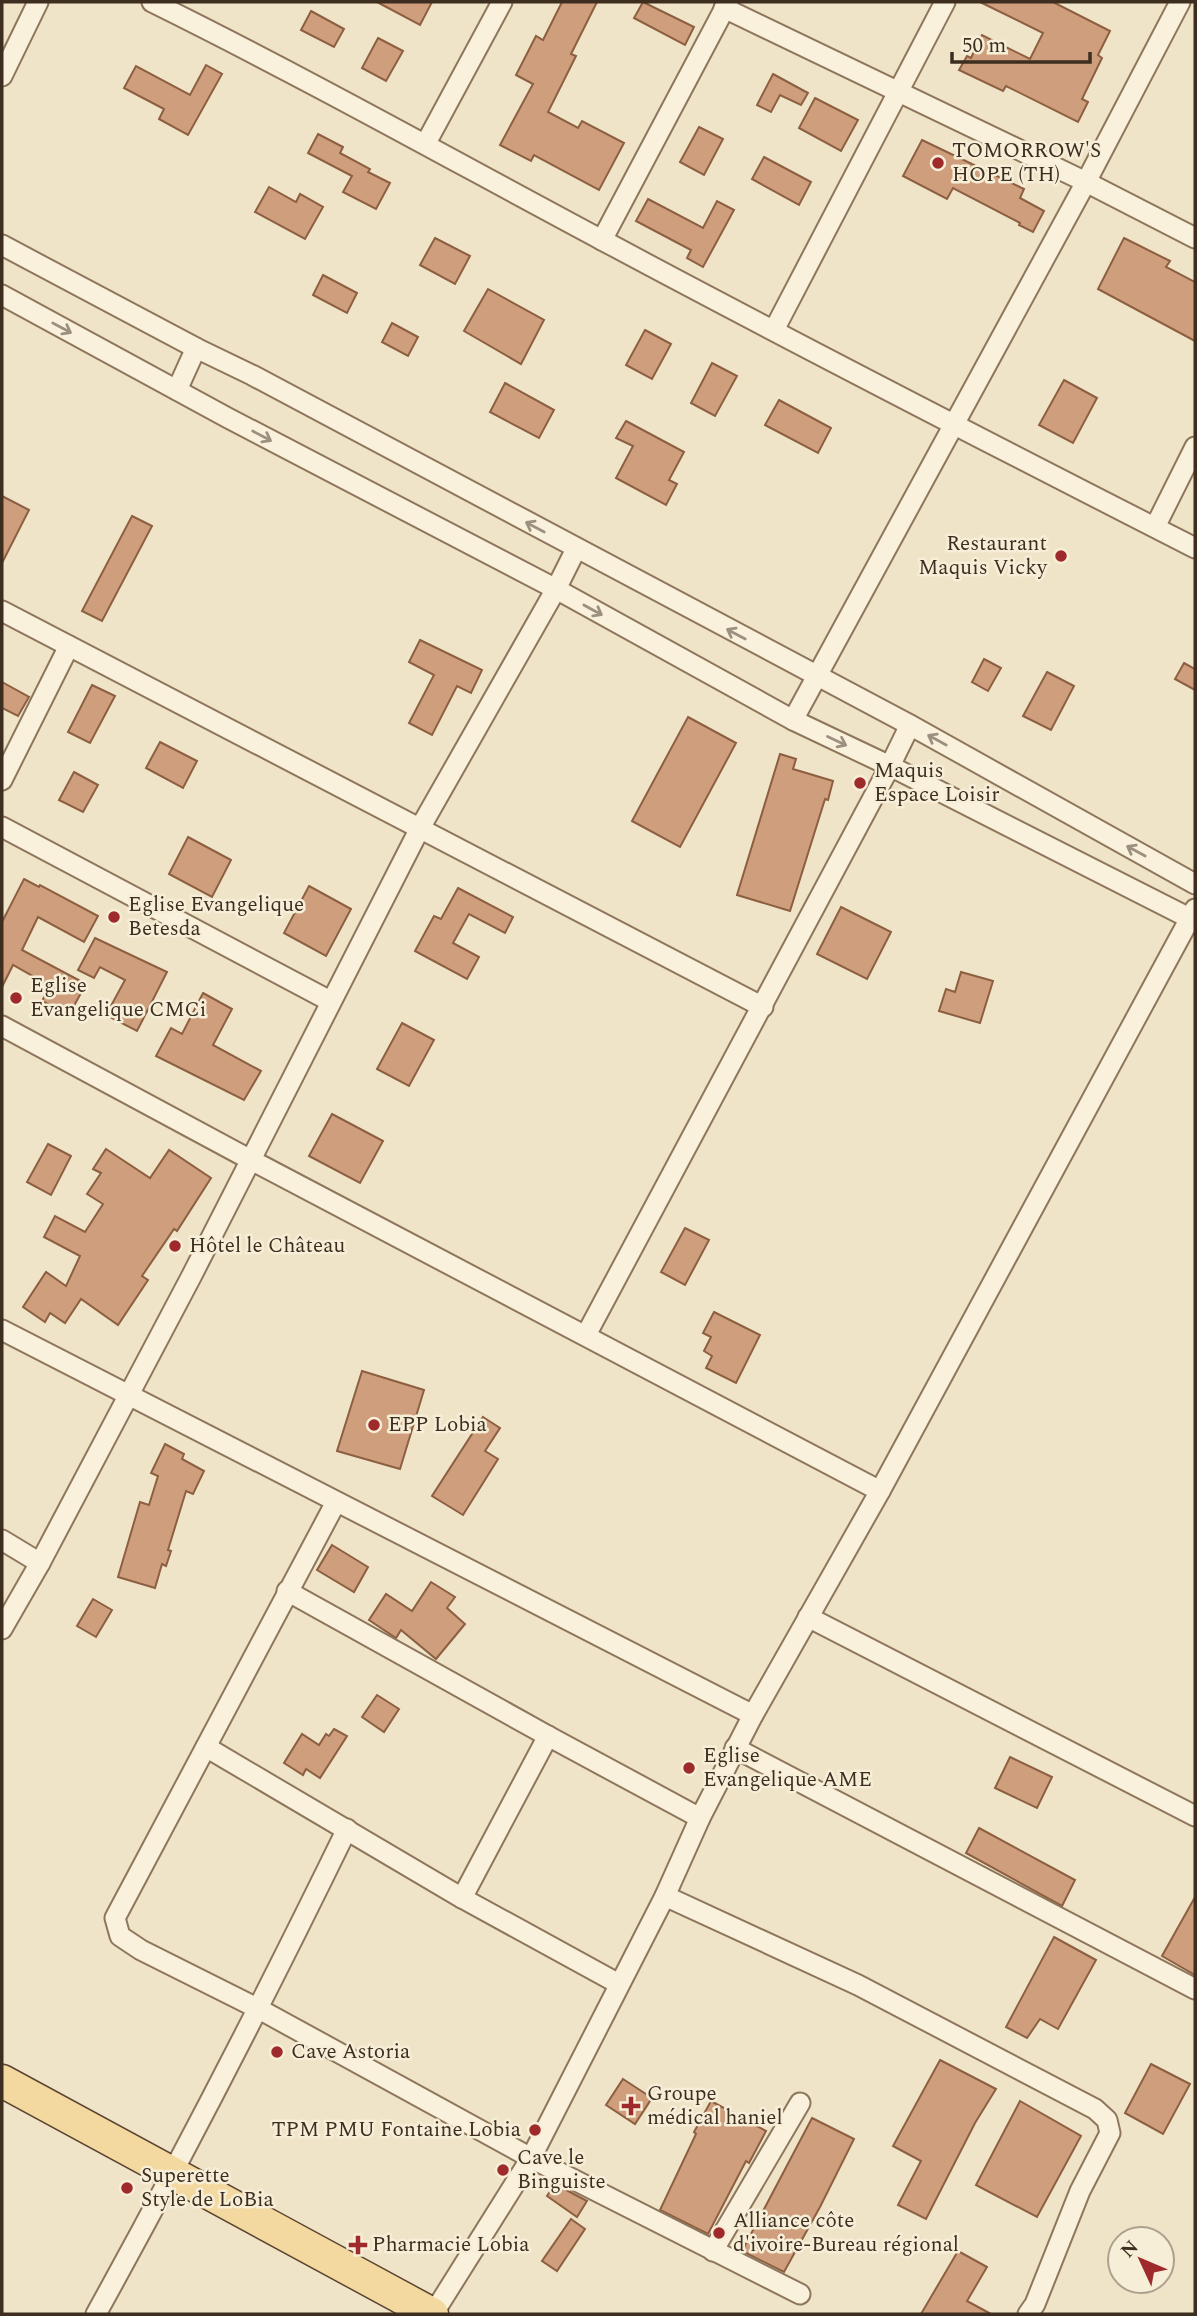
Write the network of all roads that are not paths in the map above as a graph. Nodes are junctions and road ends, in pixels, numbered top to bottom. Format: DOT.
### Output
graph roads {
  1 [pos="38,2"];
  2 [pos="152,2"];
  3 [pos="502,2"];
  4 [pos="945,2"];
  5 [pos="1180,2"];
  6 [pos="726,5"];
  7 [pos="2,76"];
  8 [pos="900,92"];
  9 [pos="426,144"];
  10 [pos="1086,182"];
  11 [pos="1195,238"];
  12 [pos="602,240"];
  13 [pos="2,245"];
  14 [pos="2,295"];
  15 [pos="774,330"];
  16 [pos="196,348"];
  17 [pos="177,390"];
  18 [pos="955,426"];
  19 [pos="1195,447"];
  20 [pos="1154,527"];
  21 [pos="1195,548"];
  22 [pos="576,549"];
  23 [pos="556,589"];
  24 [pos="2,611"];
  25 [pos="69,646"];
  26 [pos="817,676"];
  27 [pos="793,720"];
  28 [pos="910,725"];
  29 [pos="890,766"];
  30 [pos="2,780"];
  31 [pos="2,827"];
  32 [pos="420,828"];
  33 [pos="1195,884"];
  34 [pos="1194,916"];
  35 [pos="330,1001"];
  36 [pos="763,1007"];
  37 [pos="2,1026"];
  38 [pos="251,1160"];
  39 [pos="2,1330"];
  40 [pos="586,1335"];
  41 [pos="129,1395"];
  42 [pos="880,1491"];
  43 [pos="336,1502"];
  44 [pos="2,1540"];
  45 [pos="40,1563"];
  46 [pos="288,1591"];
  47 [pos="808,1617"];
  48 [pos="2,1629"];
  49 [pos="753,1715"];
  50 [pos="548,1736"];
  51 [pos="206,1747"];
  52 [pos="736,1748"];
  53 [pos="1195,1816"];
  54 [pos="700,1818"];
  55 [pos="347,1829"];
  56 [pos="665,1896"];
  57 [pos="463,1898"];
  58 [pos="619,1984"];
  59 [pos="1195,1989"];
  60 [pos="259,2009"];
  61 [pos="2,2081"];
  62 [pos="800,2103"];
  63 [pos="531,2158"];
  64 [pos="173,2174"];
  65 [pos="713,2251"];
  66 [pos="800,2294"];
  67 [pos="96,2314"];
  68 [pos="432,2314"];
  69 [pos="1028,2314"];
  1 -- 7 [label="street"];
  2 -- 9 [label="street"];
  3 -- 9 [label="street"];
  4 -- 8 [label="street"];
  5 -- 10 [label="street"];
  6 -- 8 [label="street"];
  6 -- 12 [label="street"];
  8 -- 10 [label="street"];
  8 -- 15 [label="street"];
  9 -- 12 [label="street"];
  10 -- 11 [label="street"];
  10 -- 18 [label="street"];
  12 -- 15 [label="street"];
  13 -- 16 [label="street"];
  14 -- 17 [label="street, one-way"];
  15 -- 18 [label="street"];
  16 -- 17 [label="street"];
  22 -- 16 [label="street, one-way"];
  17 -- 23 [label="street, one-way"];
  18 -- 20 [label="street"];
  18 -- 26 [label="street"];
  19 -- 20 [label="street"];
  20 -- 21 [label="street"];
  22 -- 23 [label="street"];
  26 -- 22 [label="street, one-way"];
  23 -- 27 [label="street, one-way"];
  23 -- 32 [label="street"];
  24 -- 25 [label="street"];
  25 -- 30 [label="street"];
  25 -- 32 [label="street"];
  26 -- 27 [label="street"];
  26 -- 28 [label="street"];
  27 -- 29 [label="street, one-way"];
  28 -- 29 [label="street"];
  33 -- 28 [label="street, one-way"];
  29 -- 34 [label="street"];
  29 -- 36 [label="street"];
  31 -- 35 [label="street"];
  32 -- 35 [label="street"];
  32 -- 36 [label="street"];
  34 -- 42 [label="street"];
  35 -- 38 [label="street"];
  36 -- 40 [label="street"];
  37 -- 38 [label="street"];
  38 -- 40 [label="street"];
  38 -- 41 [label="street"];
  39 -- 41 [label="street"];
  40 -- 42 [label="street"];
  41 -- 43 [label="street"];
  41 -- 45 [label="street"];
  42 -- 47 [label="street"];
  43 -- 46 [label="street"];
  43 -- 49 [label="street"];
  44 -- 45 [label="street"];
  45 -- 48 [label="street"];
  46 -- 50 [label="street"];
  46 -- 51 [label="street"];
  47 -- 49 [label="street"];
  47 -- 53 [label="street"];
  49 -- 52 [label="street"];
  50 -- 54 [label="street"];
  50 -- 57 [label="street"];
  51 -- 55 [label="street"];
  51 -- 60 [label="street"];
  52 -- 54 [label="street"];
  52 -- 59 [label="street"];
  54 -- 56 [label="street"];
  55 -- 57 [label="street"];
  55 -- 60 [label="street"];
  56 -- 58 [label="street"];
  56 -- 69 [label="street"];
  57 -- 58 [label="street"];
  58 -- 63 [label="street"];
  60 -- 63 [label="street"];
  60 -- 64 [label="street"];
  61 -- 64 [label="main road"];
  62 -- 65 [label="street"];
  63 -- 65 [label="street"];
  63 -- 68 [label="street"];
  64 -- 67 [label="street"];
  64 -- 68 [label="main road"];
  65 -- 66 [label="street"];
}
